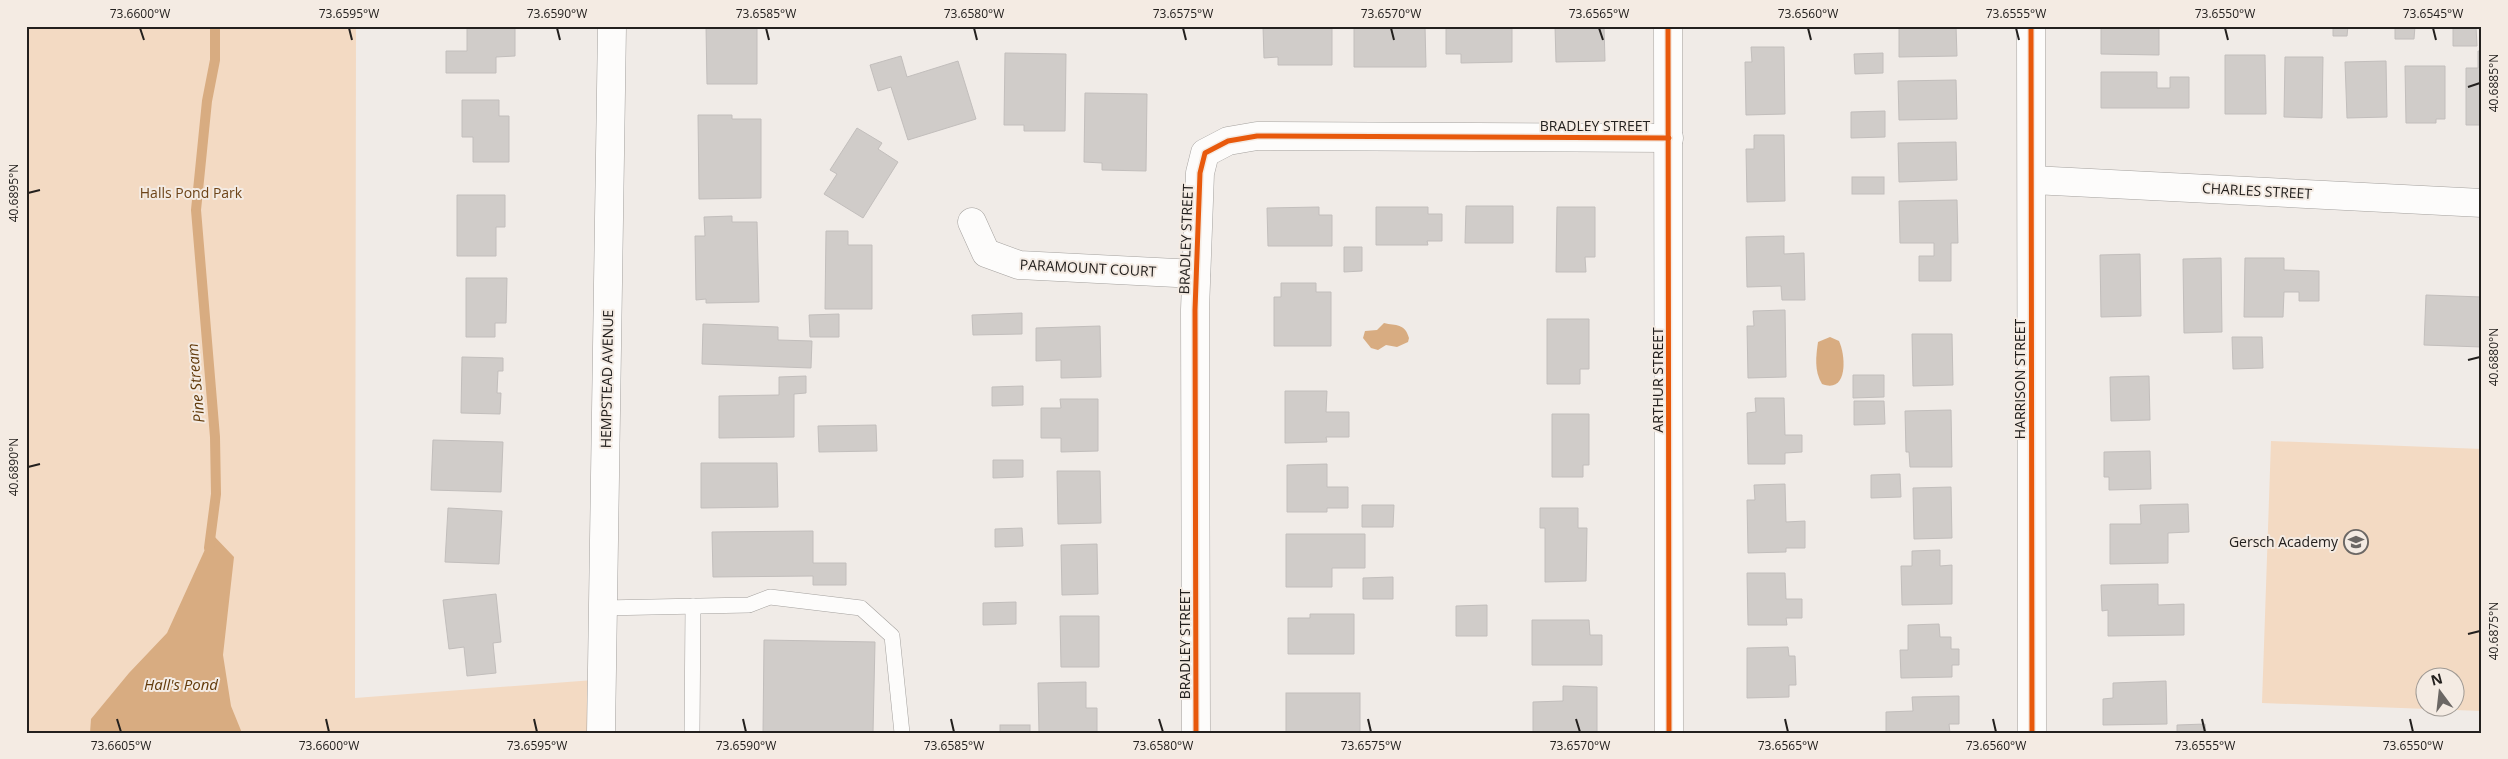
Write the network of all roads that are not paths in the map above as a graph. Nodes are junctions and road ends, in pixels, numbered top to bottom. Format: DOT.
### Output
graph roads {
  1 [pos="612,26"];
  2 [pos="1668,26"];
  3 [pos="2031,26"];
  4 [pos="1669,138"];
  5 [pos="2032,180"];
  6 [pos="2482,203"];
  7 [pos="972,222"];
  8 [pos="1196,274"];
  9 [pos="693,606"];
  10 [pos="603,608"];
  11 [pos="601,733"];
  12 [pos="692,733"];
  13 [pos="902,733"];
  14 [pos="1196,733"];
  15 [pos="1669,733"];
  16 [pos="2032,733"];
  1 -- 10 [label="street, HEMPSTEAD AVENUE"];
  2 -- 4 [label="street, ARTHUR STREET"];
  3 -- 5 [label="street, HARRISON STREET"];
  4 -- 8 [label="street, BRADLEY STREET"];
  4 -- 15 [label="street, ARTHUR STREET"];
  5 -- 6 [label="street, CHARLES STREET"];
  5 -- 16 [label="street, HARRISON STREET"];
  7 -- 8 [label="street, PARAMOUNT COURT"];
  8 -- 14 [label="street, BRADLEY STREET"];
  9 -- 10 [label="lane"];
  9 -- 12 [label="lane"];
  9 -- 13 [label="lane"];
  10 -- 11 [label="street, HEMPSTEAD AVENUE"];
}
